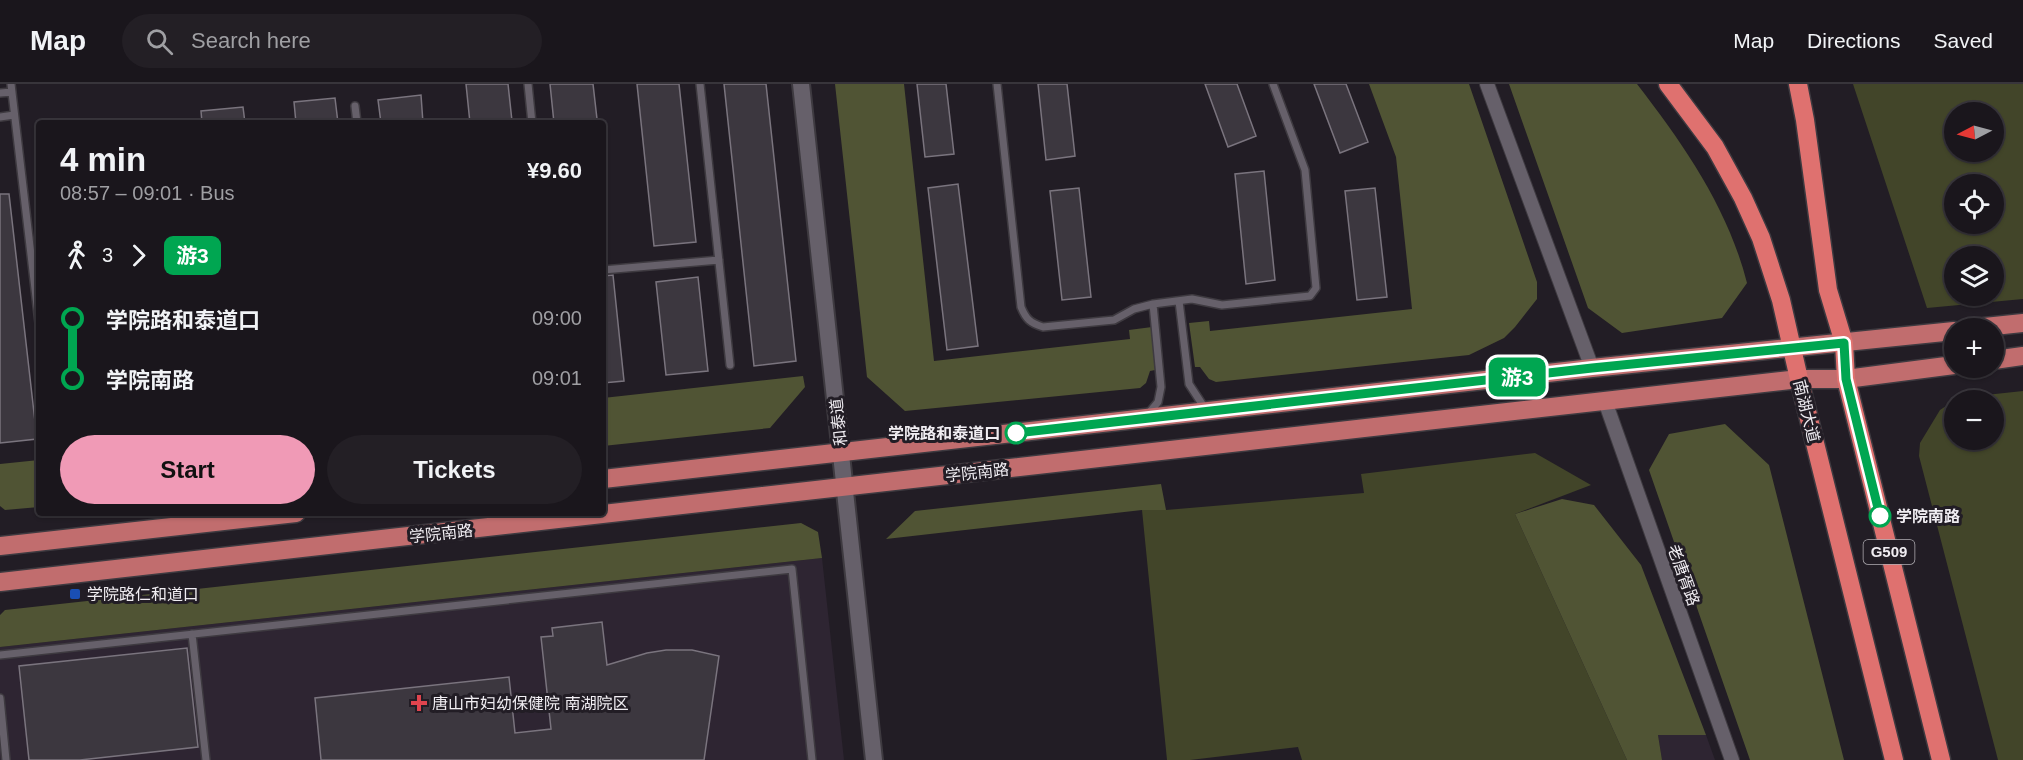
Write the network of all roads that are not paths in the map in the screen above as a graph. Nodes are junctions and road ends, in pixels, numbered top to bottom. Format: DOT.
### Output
graph roads {
  1 [pos="528,84"];
  2 [pos="700,84"];
  3 [pos="801,84"];
  4 [pos="997,84"];
  5 [pos="1273,84"];
  6 [pos="1487,84"];
  7 [pos="1668,84"];
  8 [pos="1798,84"];
  9 [pos="11,88"];
  10 [pos="0,93"];
  11 [pos="355,106"];
  12 [pos="14,115"];
  13 [pos="0,117"];
  14 [pos="357,120"];
  15 [pos="532,120"];
  16 [pos="719,260"];
  17 [pos="606,270"];
  18 [pos="36,298"];
  19 [pos="1179,301"];
  20 [pos="1153,304"];
  21 [pos="2023,323"];
  22 [pos="2004,325"];
  23 [pos="1944,332"];
  24 [pos="1844,343"];
  25 [pos="1793,348"];
  26 [pos="2023,356"];
  27 [pos="2004,359"];
  28 [pos="730,365"];
  29 [pos="1944,366"];
  30 [pos="1592,368"];
  31 [pos="1799,379"];
  32 [pos="1846,379"];
  33 [pos="1605,401"];
  34 [pos="1207,412"];
  35 [pos="1144,419"];
  36 [pos="841,453"];
  37 [pos="606,479"];
  38 [pos="845,487"];
  39 [pos="606,514"];
  40 [pos="269,516"];
  41 [pos="587,516"];
  42 [pos="0,546"];
  43 [pos="0,582"];
  44 [pos="192,634"];
  45 [pos="0,655"];
  46 [pos="0,698"];
  47 [pos="6,760"];
  48 [pos="206,760"];
  49 [pos="812,760"];
  50 [pos="874,760"];
  51 [pos="1732,760"];
  52 [pos="1894,760"];
  53 [pos="1941,760"];
  1 -- 15 [label="lane"];
  2 -- 16 [label="lane"];
  3 -- 36 [label="street, 和泰道"];
  4 -- 20 [label="lane"];
  5 -- 19 [label="lane"];
  6 -- 30 [label="street"];
  7 -- 25 [label="highway, 南湖大道 / G509"];
  8 -- 24 [label="highway, G509"];
  9 -- 10 [label="lane"];
  9 -- 12 [label="lane"];
  11 -- 14 [label="lane"];
  12 -- 13 [label="lane"];
  12 -- 18 [label="lane"];
  16 -- 17 [label="lane"];
  16 -- 28 [label="lane"];
  19 -- 20 [label="lane"];
  19 -- 34 [label="lane"];
  20 -- 35 [label="lane"];
  21 -- 22 [label="main road"];
  23 -- 24 [label="main road, 学院南路"];
  24 -- 25 [label="main road, 学院南路"];
  24 -- 32 [label="highway, G509"];
  25 -- 30 [label="main road, 学院南路"];
  25 -- 31 [label="highway, 南湖大道 / G509"];
  26 -- 27 [label="main road"];
  29 -- 32 [label="main road, 学院南路"];
  30 -- 34 [label="main road, 学院南路"];
  31 -- 32 [label="main road, 学院南路"];
  31 -- 33 [label="main road, 学院南路"];
  31 -- 52 [label="highway, 南湖大道 / G509"];
  32 -- 53 [label="highway, G509"];
  33 -- 38 [label="main road, 学院南路"];
  33 -- 51 [label="street, 老唐胥路"];
  34 -- 35 [label="main road, 学院南路"];
  35 -- 36 [label="main road, 学院南路"];
  36 -- 37 [label="main road, 学院南路"];
  36 -- 38 [label="street, 和泰道"];
  38 -- 39 [label="main road, 学院南路"];
  38 -- 50 [label="street, 和泰道"];
  40 -- 42 [label="main road"];
  41 -- 43 [label="main road, 学院南路"];
  44 -- 45 [label="lane"];
  44 -- 48 [label="lane"];
  44 -- 49 [label="lane"];
  46 -- 47 [label="lane"];
}
